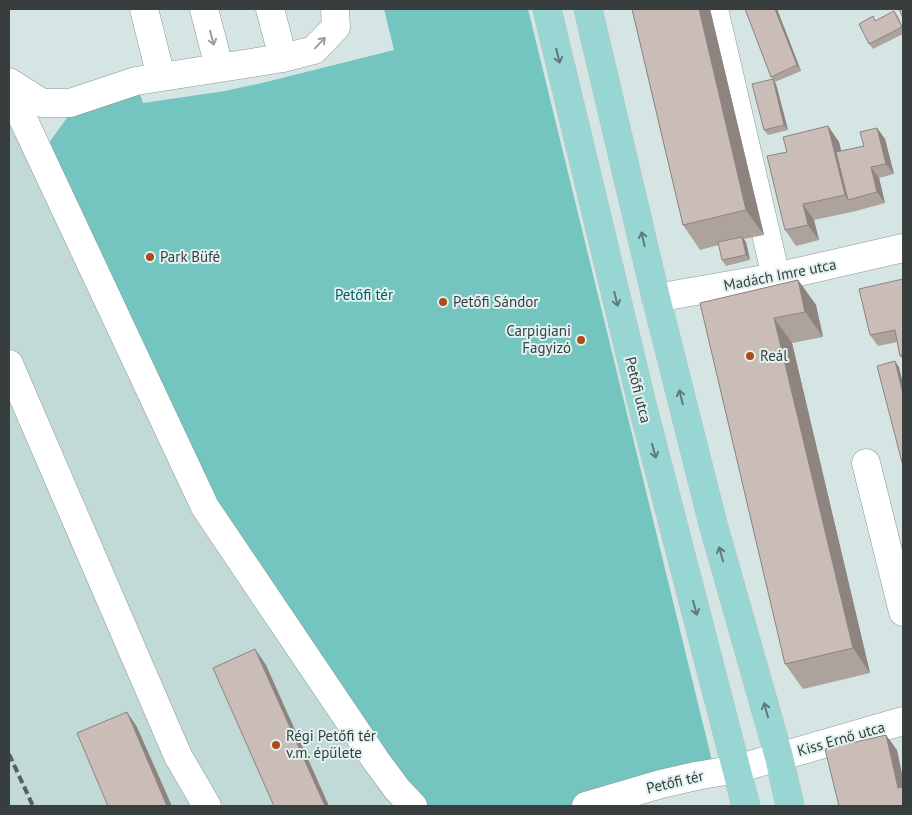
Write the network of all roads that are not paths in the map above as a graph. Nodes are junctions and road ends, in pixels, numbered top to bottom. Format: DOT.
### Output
graph roads {
  1 [pos="144,9"];
  2 [pos="204,9"];
  3 [pos="270,9"];
  4 [pos="335,9"];
  5 [pos="547,9"];
  6 [pos="588,9"];
  7 [pos="714,9"];
  8 [pos="283,58"];
  9 [pos="219,67"];
  10 [pos="161,77"];
  11 [pos="9,82"];
  12 [pos="9,89"];
  13 [pos="70,103"];
  14 [pos="36,147"];
  15 [pos="903,248"];
  16 [pos="776,277"];
  17 [pos="656,298"];
  18 [pos="9,364"];
  19 [pos="866,463"];
  20 [pos="903,612"];
  21 [pos="903,721"];
  22 [pos="779,757"];
  23 [pos="737,769"];
  24 [pos="207,806"];
  25 [pos="413,806"];
  26 [pos="586,806"];
  27 [pos="746,806"];
  28 [pos="790,806"];
  1 -- 10 [label="street"];
  2 -- 9 [label="street, one-way"];
  3 -- 8 [label="street"];
  8 -- 4 [label="street, one-way"];
  5 -- 23 [label="main road, Petőfi utca, one-way"];
  17 -- 6 [label="main road, one-way"];
  7 -- 16 [label="street"];
  8 -- 9 [label="street"];
  9 -- 10 [label="street"];
  10 -- 13 [label="street"];
  11 -- 13 [label="street"];
  12 -- 14 [label="street"];
  13 -- 14 [label="street"];
  14 -- 25 [label="street"];
  15 -- 16 [label="street, Madách Imre utca"];
  16 -- 17 [label="street, Madách Imre utca"];
  22 -- 17 [label="main road, one-way"];
  18 -- 24 [label="street"];
  19 -- 20 [label="street"];
  21 -- 22 [label="street, Kiss Ernő utca"];
  22 -- 23 [label="street, Kiss Ernő utca"];
  22 -- 28 [label="main road"];
  23 -- 26 [label="street, Petőfi tér"];
  23 -- 27 [label="main road, Petőfi utca"];
}
